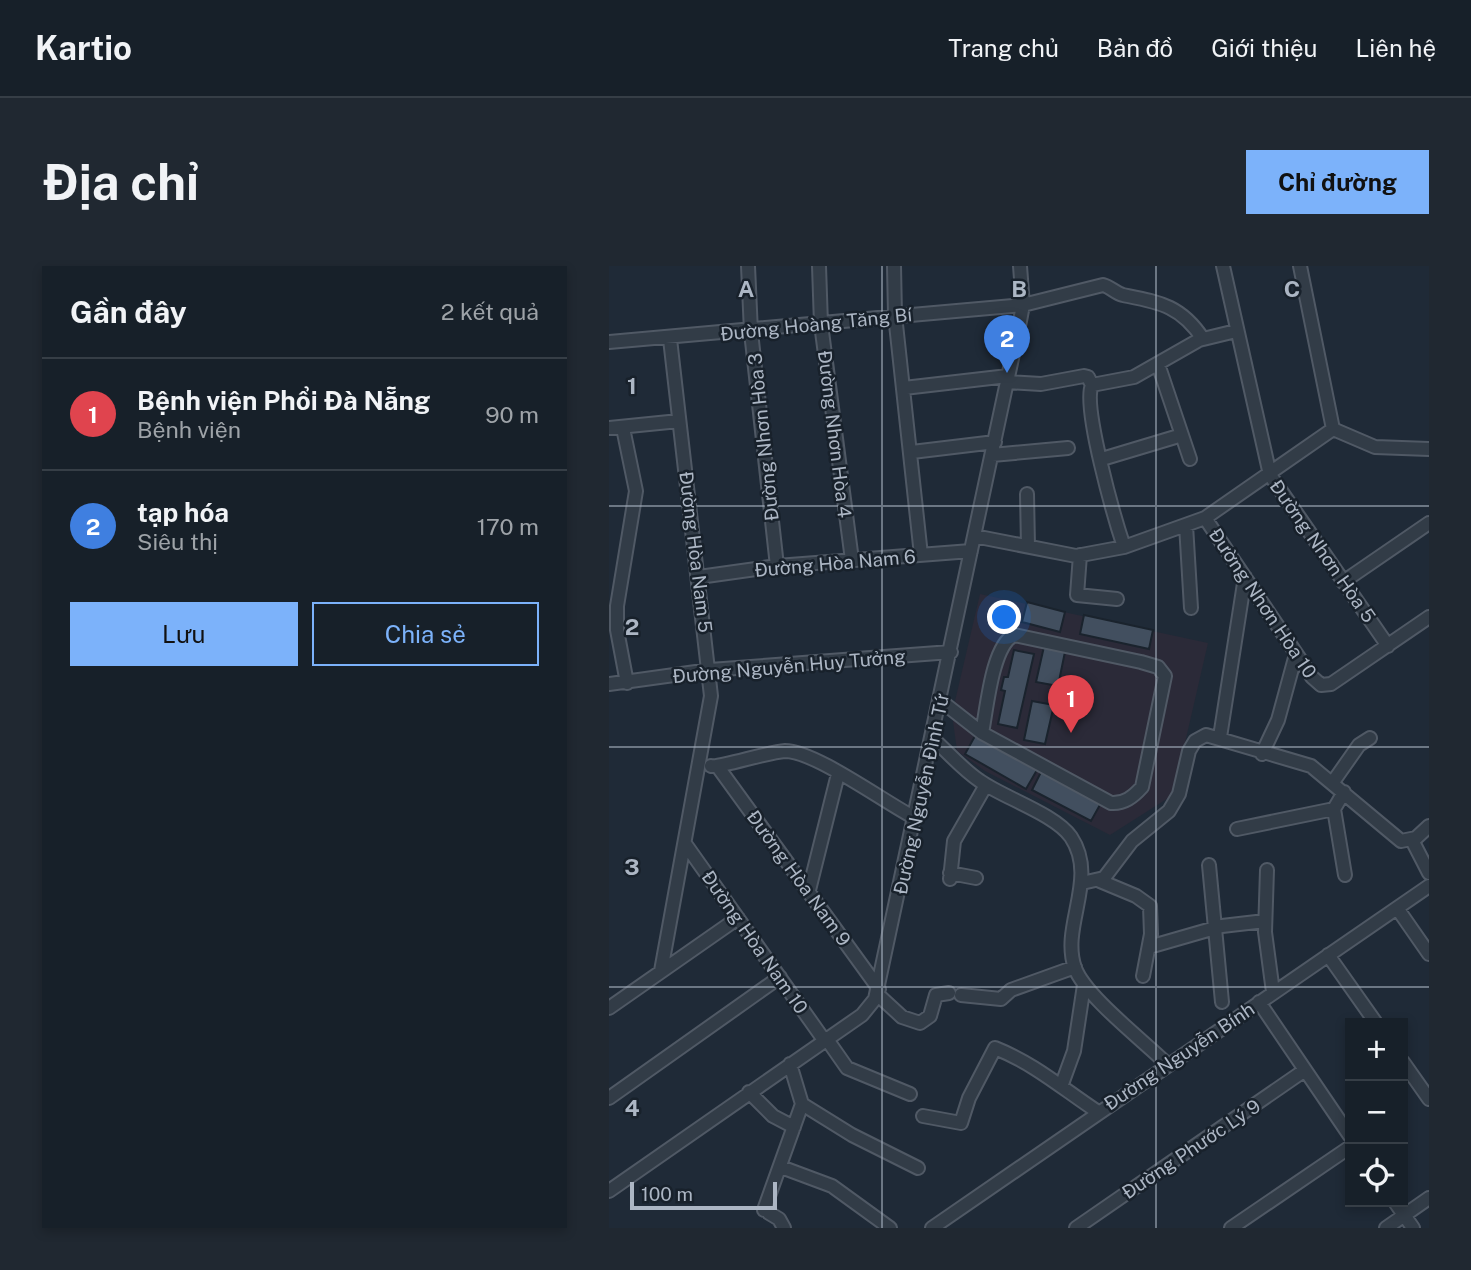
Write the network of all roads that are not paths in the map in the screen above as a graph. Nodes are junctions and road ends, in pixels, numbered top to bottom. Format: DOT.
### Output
graph roads {
  1 [pos="748,266"];
  2 [pos="819,266"];
  3 [pos="894,266"];
  4 [pos="1020,266"];
  5 [pos="1223,266"];
  6 [pos="1300,266"];
  7 [pos="1023,305"];
  8 [pos="895,315"];
  9 [pos="821,324"];
  10 [pos="1236,331"];
  11 [pos="751,332"];
  12 [pos="670,339"];
  13 [pos="1203,339"];
  14 [pos="609,342"];
  15 [pos="1158,364"];
  16 [pos="1008,379"];
  17 [pos="1091,385"];
  18 [pos="904,388"];
  19 [pos="679,421"];
  20 [pos="609,428"];
  21 [pos="623,428"];
  22 [pos="1333,429"];
  23 [pos="1182,435"];
  24 [pos="1068,448"];
  25 [pos="993,449"];
  26 [pos="1429,449"];
  27 [pos="912,452"];
  28 [pos="1102,459"];
  29 [pos="1190,459"];
  30 [pos="1270,475"];
  31 [pos="1027,494"];
  32 [pos="1205,517"];
  33 [pos="1429,523"];
  34 [pos="1186,525"];
  35 [pos="974,536"];
  36 [pos="1028,546"];
  37 [pos="1123,547"];
  38 [pos="971,551"];
  39 [pos="921,555"];
  40 [pos="1080,555"];
  41 [pos="852,560"];
  42 [pos="777,566"];
  43 [pos="699,577"];
  44 [pos="1245,577"];
  45 [pos="1343,582"];
  46 [pos="1117,599"];
  47 [pos="1191,608"];
  48 [pos="1429,617"];
  49 [pos="1388,646"];
  50 [pos="951,652"];
  51 [pos="1296,654"];
  52 [pos="711,670"];
  53 [pos="627,682"];
  54 [pos="609,684"];
  55 [pos="941,701"];
  56 [pos="982,733"];
  57 [pos="1220,737"];
  58 [pos="932,738"];
  59 [pos="1370,738"];
  60 [pos="1262,754"];
  61 [pos="701,764"];
  62 [pos="718,767"];
  63 [pos="838,774"];
  64 [pos="1332,782"];
  65 [pos="986,785"];
  66 [pos="1344,792"];
  67 [pos="1333,809"];
  68 [pos="915,818"];
  69 [pos="1429,826"];
  70 [pos="1237,829"];
  71 [pos="1412,840"];
  72 [pos="686,845"];
  73 [pos="1209,865"];
  74 [pos="1267,870"];
  75 [pos="1429,873"];
  76 [pos="1345,875"];
  77 [pos="976,878"];
  78 [pos="1100,881"];
  79 [pos="1082,883"];
  80 [pos="1429,886"];
  81 [pos="809,890"];
  82 [pos="1397,908"];
  83 [pos="738,918"];
  84 [pos="1265,921"];
  85 [pos="1215,928"];
  86 [pos="1149,947"];
  87 [pos="1429,954"];
  88 [pos="1328,955"];
  89 [pos="1075,967"];
  90 [pos="661,971"];
  91 [pos="1143,976"];
  92 [pos="780,977"];
  93 [pos="1084,985"];
  94 [pos="878,991"];
  95 [pos="1273,992"];
  96 [pos="1222,1002"];
  97 [pos="1259,1002"];
  98 [pos="609,1008"];
  99 [pos="1372,1018"];
  100 [pos="825,1039"];
  101 [pos="790,1064"];
  102 [pos="1167,1064"];
  103 [pos="1408,1069"];
  104 [pos="1305,1070"];
  105 [pos="1062,1084"];
  106 [pos="749,1092"];
  107 [pos="911,1094"];
  108 [pos="609,1098"];
  109 [pos="1429,1099"];
  110 [pos="802,1104"];
  111 [pos="1098,1112"];
  112 [pos="923,1116"];
  113 [pos="795,1126"];
  114 [pos="1345,1129"];
  115 [pos="1345,1150"];
  116 [pos="781,1167"];
  117 [pos="918,1168"];
  118 [pos="609,1191"];
  119 [pos="1429,1198"];
  120 [pos="1398,1207"];
  121 [pos="1404,1215"];
  122 [pos="948,1224"];
  123 [pos="784,1228"];
  124 [pos="890,1228"];
  125 [pos="932,1228"];
  126 [pos="1076,1228"];
  127 [pos="1231,1228"];
  128 [pos="1386,1228"];
  129 [pos="1413,1228"];
  1 -- 11 [label="street, Đường Nhơn Hòa 3"];
  2 -- 9 [label="street, Đường Nhơn Hòa 4"];
  3 -- 8 [label="street"];
  4 -- 7 [label="street, Đường Nguyễn Đình Tứ"];
  5 -- 10 [label="street, Đường Nhơn Hòa 5"];
  6 -- 22 [label="street"];
  7 -- 8 [label="street, Đường Hoàng Tăng Bí"];
  7 -- 13 [label="street, Đường Hoàng Tăng Bí"];
  7 -- 16 [label="street, Đường Nguyễn Đình Tứ"];
  8 -- 9 [label="street, Đường Hoàng Tăng Bí"];
  8 -- 18 [label="street"];
  9 -- 11 [label="street, Đường Hoàng Tăng Bí"];
  9 -- 41 [label="street, Đường Nhơn Hòa 4"];
  10 -- 13 [label="street"];
  10 -- 30 [label="street, Đường Nhơn Hòa 5"];
  11 -- 12 [label="street, Đường Hoàng Tăng Bí"];
  11 -- 42 [label="street, Đường Nhơn Hòa 3"];
  12 -- 14 [label="street, Đường Hoàng Tăng Bí"];
  12 -- 19 [label="street, Đường Hòa Nam 5"];
  13 -- 15 [label="street"];
  15 -- 17 [label="street"];
  15 -- 23 [label="street"];
  16 -- 17 [label="street"];
  16 -- 18 [label="street"];
  16 -- 25 [label="street, Đường Nguyễn Đình Tứ"];
  17 -- 28 [label="street"];
  18 -- 27 [label="street"];
  19 -- 21 [label="street"];
  19 -- 43 [label="street, Đường Hòa Nam 5"];
  20 -- 21 [label="street"];
  21 -- 53 [label="street"];
  22 -- 26 [label="street"];
  22 -- 30 [label="street"];
  23 -- 28 [label="street"];
  23 -- 29 [label="street"];
  24 -- 25 [label="street"];
  25 -- 27 [label="street"];
  25 -- 35 [label="street, Đường Nguyễn Đình Tứ"];
  27 -- 39 [label="street"];
  28 -- 37 [label="street"];
  30 -- 32 [label="street"];
  30 -- 45 [label="street, Đường Nhơn Hòa 5"];
  31 -- 36 [label="street"];
  32 -- 34 [label="street"];
  32 -- 44 [label="street, Đường Nhơn Hòa 10"];
  33 -- 45 [label="street"];
  34 -- 37 [label="street"];
  34 -- 47 [label="street"];
  35 -- 36 [label="street"];
  35 -- 38 [label="street, Đường Nguyễn Đình Tứ"];
  36 -- 40 [label="street"];
  37 -- 40 [label="street"];
  38 -- 39 [label="street, Đường Hòa Nam 6"];
  38 -- 50 [label="street, Đường Nguyễn Đình Tứ"];
  39 -- 41 [label="street, Đường Hòa Nam 6"];
  40 -- 46 [label="street"];
  41 -- 42 [label="street, Đường Hòa Nam 6"];
  42 -- 43 [label="street, Đường Hòa Nam 6"];
  43 -- 52 [label="street, Đường Hòa Nam 5"];
  44 -- 51 [label="street, Đường Nhơn Hòa 10"];
  44 -- 57 [label="street"];
  45 -- 49 [label="street, Đường Nhơn Hòa 5"];
  48 -- 49 [label="street, Đường Nhơn Hòa 10"];
  49 -- 51 [label="street, Đường Nhơn Hòa 10"];
  50 -- 52 [label="street, Đường Nguyễn Huy Tưởng"];
  50 -- 55 [label="street, Đường Nguyễn Đình Tứ"];
  51 -- 60 [label="street"];
  52 -- 53 [label="street, Đường Nguyễn Huy Tưởng"];
  52 -- 61 [label="street, Đường Hòa Nam 5"];
  53 -- 54 [label="street, Đường Nguyễn Huy Tưởng"];
  55 -- 56 [label="street"];
  55 -- 58 [label="street, Đường Nguyễn Đình Tứ"];
  56 -- 56 [label="street"];
  57 -- 60 [label="street"];
  57 -- 78 [label="street"];
  58 -- 65 [label="street"];
  58 -- 68 [label="street, Đường Nguyễn Đình Tứ"];
  59 -- 64 [label="street"];
  60 -- 64 [label="street"];
  61 -- 62 [label="street"];
  61 -- 72 [label="street, Đường Hòa Nam 5"];
  62 -- 63 [label="street"];
  62 -- 81 [label="street, Đường Hòa Nam 9"];
  63 -- 68 [label="street"];
  63 -- 81 [label="street"];
  64 -- 66 [label="street"];
  65 -- 77 [label="street"];
  65 -- 79 [label="street"];
  66 -- 67 [label="street"];
  66 -- 71 [label="street"];
  67 -- 70 [label="street"];
  67 -- 76 [label="street"];
  68 -- 94 [label="street, Đường Nguyễn Đình Tứ"];
  69 -- 71 [label="street"];
  71 -- 75 [label="street"];
  72 -- 83 [label="street, Đường Hòa Nam 10"];
  72 -- 90 [label="street, Đường Hòa Nam 5"];
  73 -- 85 [label="street"];
  74 -- 84 [label="street"];
  78 -- 79 [label="street"];
  78 -- 86 [label="street"];
  79 -- 89 [label="street"];
  80 -- 82 [label="street, Đường Nguyễn Bính"];
  81 -- 94 [label="street, Đường Hòa Nam 9"];
  82 -- 87 [label="street"];
  82 -- 88 [label="street, Đường Nguyễn Bính"];
  83 -- 90 [label="street"];
  83 -- 92 [label="street, Đường Hòa Nam 10"];
  84 -- 85 [label="street"];
  84 -- 95 [label="street"];
  85 -- 86 [label="street"];
  85 -- 96 [label="street"];
  86 -- 91 [label="street"];
  88 -- 95 [label="street, Đường Nguyễn Bính"];
  88 -- 99 [label="street"];
  89 -- 93 [label="street"];
  89 -- 94 [label="street, Đường Hòa Nam 9"];
  90 -- 98 [label="street"];
  92 -- 100 [label="street, Đường Hòa Nam 10"];
  92 -- 108 [label="street"];
  93 -- 102 [label="street"];
  93 -- 105 [label="street"];
  94 -- 100 [label="street, Đường Nguyễn Đình Tứ"];
  95 -- 97 [label="street, Đường Nguyễn Bính"];
  97 -- 102 [label="street, Đường Nguyễn Bính"];
  97 -- 104 [label="street"];
  100 -- 101 [label="street, Đường Nguyễn Đình Tứ"];
  100 -- 107 [label="street, Đường Hòa Nam 10"];
  101 -- 106 [label="street, Đường Nguyễn Đình Tứ"];
  101 -- 110 [label="street"];
  102 -- 111 [label="street, Đường Nguyễn Bính"];
  103 -- 109 [label="street"];
  104 -- 114 [label="street"];
  104 -- 126 [label="street, Đường Phước Lý 9"];
  105 -- 111 [label="street"];
  105 -- 112 [label="street"];
  106 -- 113 [label="street"];
  106 -- 118 [label="street, Đường Nguyễn Đình Tứ"];
  110 -- 113 [label="street"];
  110 -- 117 [label="street"];
  111 -- 122 [label="street, Đường Nguyễn Bính"];
  113 -- 116 [label="street"];
  115 -- 127 [label="street"];
  116 -- 123 [label="street"];
  116 -- 124 [label="street"];
  119 -- 121 [label="street"];
  120 -- 121 [label="street"];
  121 -- 128 [label="street"];
  121 -- 129 [label="street"];
  122 -- 125 [label="street, Đường Nguyễn Bính"];
}
